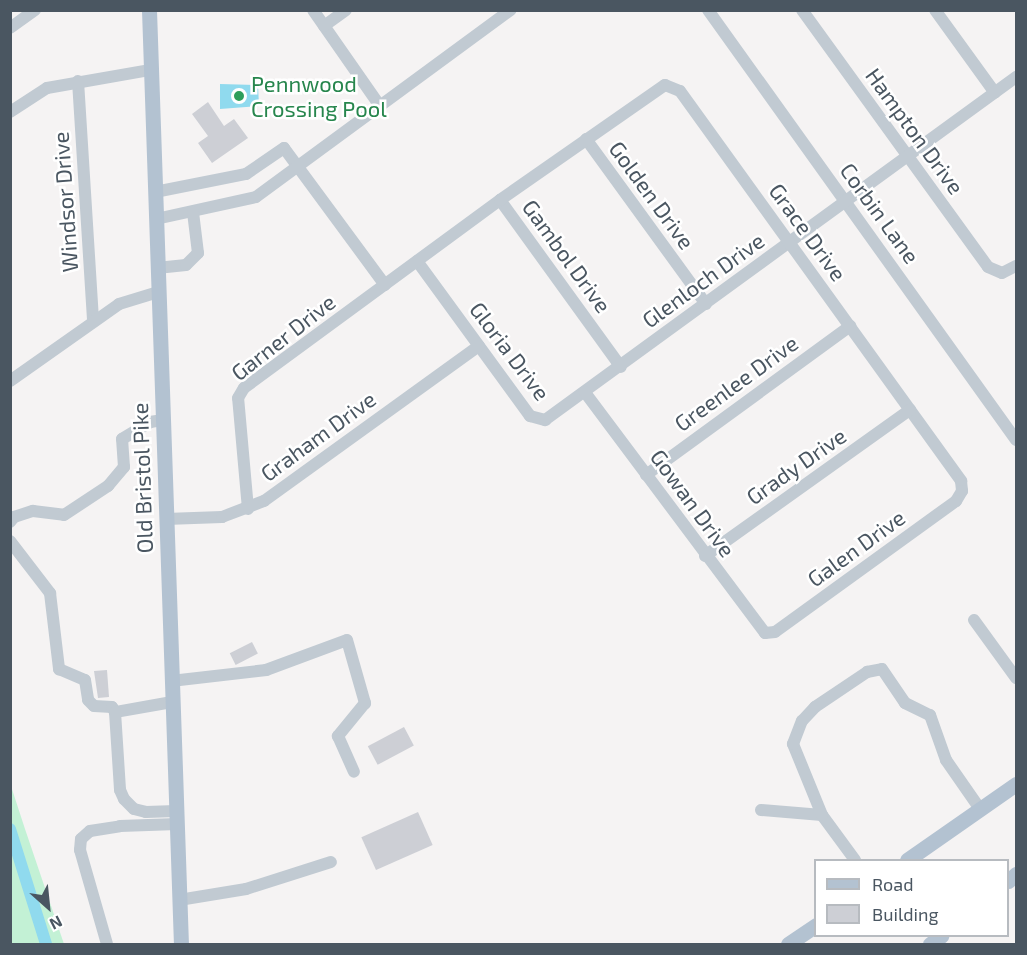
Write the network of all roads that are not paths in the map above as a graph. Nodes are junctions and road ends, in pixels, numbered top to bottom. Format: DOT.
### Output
graph roads {
  1 [pos="149,10"];
  2 [pos="313,10"];
  3 [pos="345,10"];
  4 [pos="511,10"];
  5 [pos="708,10"];
  6 [pos="802,10"];
  7 [pos="935,10"];
  8 [pos="28,13"];
  9 [pos="324,26"];
  10 [pos="10,28"];
  11 [pos="150,70"];
  12 [pos="1017,77"];
  13 [pos="78,81"];
  14 [pos="995,93"];
  15 [pos="381,106"];
  16 [pos="10,112"];
  17 [pos="586,139"];
  18 [pos="908,157"];
  19 [pos="298,166"];
  20 [pos="155,192"];
  21 [pos="500,200"];
  22 [pos="847,202"];
  23 [pos="193,212"];
  24 [pos="156,219"];
  25 [pos="790,243"];
  26 [pos="417,261"];
  27 [pos="1017,266"];
  28 [pos="157,268"];
  29 [pos="385,285"];
  30 [pos="158,292"];
  31 [pos="706,304"];
  32 [pos="93,320"];
  33 [pos="850,326"];
  34 [pos="479,346"];
  35 [pos="621,366"];
  36 [pos="10,381"];
  37 [pos="585,392"];
  38 [pos="910,410"];
  39 [pos="163,420"];
  40 [pos="1017,440"];
  41 [pos="646,475"];
  42 [pos="962,491"];
  43 [pos="248,509"];
  44 [pos="166,519"];
  45 [pos="10,522"];
  46 [pos="10,541"];
  47 [pos="705,556"];
  48 [pos="974,620"];
  49 [pos="770,634"];
  50 [pos="1017,678"];
  51 [pos="171,681"];
  52 [pos="172,702"];
  53 [pos="115,712"];
  54 [pos="354,772"];
  55 [pos="1017,784"];
  56 [pos="980,809"];
  57 [pos="760,810"];
  58 [pos="822,815"];
  59 [pos="176,818"];
  60 [pos="854,859"];
  61 [pos="910,859"];
  62 [pos="331,862"];
  63 [pos="179,900"];
  64 [pos="814,926"];
  65 [pos="108,945"];
  66 [pos="181,945"];
  67 [pos="788,945"];
  1 -- 11 [label="main road, Old Bristol Pike"];
  2 -- 9 [label="street"];
  3 -- 9 [label="street"];
  4 -- 15 [label="street"];
  5 -- 22 [label="street, Corbin Lane"];
  6 -- 18 [label="street, Hampton Drive"];
  7 -- 14 [label="street"];
  8 -- 10 [label="street"];
  9 -- 15 [label="street"];
  11 -- 13 [label="street"];
  11 -- 20 [label="main road, Old Bristol Pike"];
  12 -- 14 [label="street, Glenloch Drive"];
  13 -- 16 [label="street"];
  13 -- 32 [label="street, Windsor Drive"];
  14 -- 18 [label="street, Glenloch Drive"];
  15 -- 19 [label="street"];
  17 -- 21 [label="street, Garner Drive"];
  17 -- 25 [label="street, Grace Drive"];
  17 -- 31 [label="street, Golden Drive"];
  18 -- 22 [label="street, Glenloch Drive"];
  18 -- 27 [label="street, Hampton Drive"];
  19 -- 20 [label="street"];
  19 -- 23 [label="street"];
  19 -- 29 [label="street"];
  20 -- 24 [label="main road, Old Bristol Pike"];
  21 -- 26 [label="street, Garner Drive"];
  21 -- 35 [label="street, Gambol Drive"];
  22 -- 25 [label="street, Glenloch Drive"];
  22 -- 40 [label="street, Corbin Lane"];
  23 -- 24 [label="street"];
  23 -- 28 [label="street"];
  24 -- 28 [label="main road, Old Bristol Pike"];
  25 -- 31 [label="street, Glenloch Drive"];
  25 -- 33 [label="street, Grace Drive"];
  26 -- 29 [label="street, Garner Drive"];
  26 -- 34 [label="street, Gloria Drive"];
  28 -- 30 [label="main road, Old Bristol Pike"];
  29 -- 43 [label="street, Garner Drive"];
  30 -- 32 [label="street"];
  30 -- 39 [label="main road, Old Bristol Pike"];
  31 -- 35 [label="street, Glenloch Drive"];
  32 -- 36 [label="street"];
  33 -- 38 [label="street, Grace Drive"];
  33 -- 41 [label="street, Greenlee Drive"];
  34 -- 37 [label="street, Gloria Drive"];
  34 -- 43 [label="street, Graham Drive"];
  35 -- 37 [label="street, Glenloch Drive"];
  37 -- 41 [label="street, Gowan Drive"];
  38 -- 42 [label="street, Grace Drive"];
  38 -- 47 [label="street, Grady Drive"];
  39 -- 44 [label="main road, Old Bristol Pike"];
  39 -- 45 [label="street"];
  41 -- 47 [label="street, Gowan Drive"];
  42 -- 49 [label="street, Galen Drive"];
  43 -- 44 [label="street, Graham Drive"];
  44 -- 51 [label="main road, Old Bristol Pike"];
  46 -- 53 [label="street"];
  47 -- 49 [label="street, Gowan Drive"];
  48 -- 50 [label="street"];
  51 -- 52 [label="main road, Old Bristol Pike"];
  51 -- 54 [label="street"];
  52 -- 53 [label="street"];
  52 -- 59 [label="main road, Old Bristol Pike"];
  53 -- 59 [label="street"];
  55 -- 56 [label="main road"];
  56 -- 58 [label="street"];
  56 -- 61 [label="main road"];
  57 -- 58 [label="street"];
  58 -- 60 [label="street"];
  59 -- 63 [label="main road, Old Bristol Pike"];
  59 -- 65 [label="street"];
  62 -- 63 [label="street"];
  63 -- 66 [label="main road, Old Bristol Pike"];
  64 -- 67 [label="main road"];
}
